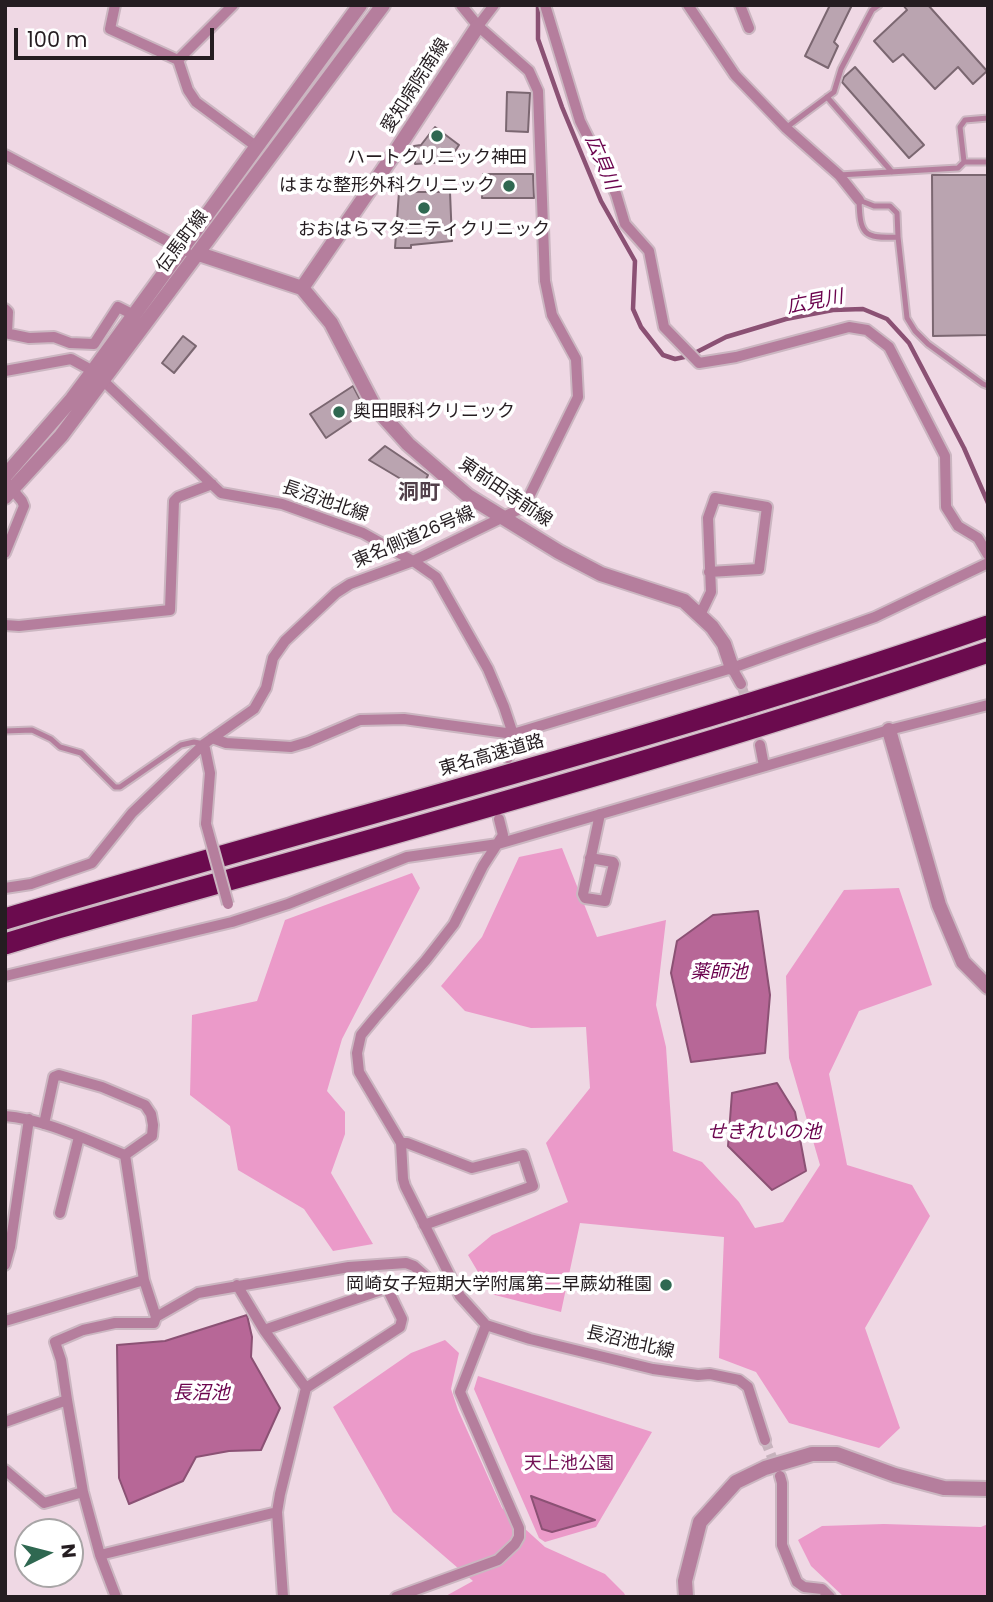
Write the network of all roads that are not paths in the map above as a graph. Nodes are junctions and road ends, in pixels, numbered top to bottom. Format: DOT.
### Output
graph roads {
  1 [pos="116,5"];
  2 [pos="233,5"];
  3 [pos="360,5"];
  4 [pos="383,5"];
  5 [pos="461,5"];
  6 [pos="494,5"];
  7 [pos="545,5"];
  8 [pos="688,5"];
  9 [pos="740,5"];
  10 [pos="879,5"];
  11 [pos="478,26"];
  12 [pos="749,28"];
  13 [pos="178,60"];
  14 [pos="827,97"];
  15 [pos="988,118"];
  16 [pos="786,128"];
  17 [pos="257,147"];
  18 [pos="5,155"];
  19 [pos="964,162"];
  20 [pos="988,162"];
  21 [pos="892,172"];
  22 [pos="839,175"];
  23 [pos="859,200"];
  24 [pos="898,237"];
  25 [pos="183,250"];
  26 [pos="199,254"];
  27 [pos="302,288"];
  28 [pos="5,309"];
  29 [pos="134,315"];
  30 [pos="6,333"];
  31 [pos="5,371"];
  32 [pos="98,376"];
  33 [pos="988,386"];
  34 [pos="212,484"];
  35 [pos="7,486"];
  36 [pos="503,518"];
  37 [pos="5,554"];
  38 [pos="988,555"];
  39 [pos="413,561"];
  40 [pos="988,563"];
  41 [pos="709,572"];
  42 [pos="700,615"];
  43 [pos="5,625"];
  44 [pos="988,626"];
  45 [pos="988,652"];
  46 [pos="732,668"];
  47 [pos="741,684"];
  48 [pos="988,705"];
  49 [pos="889,730"];
  50 [pos="5,731"];
  51 [pos="513,734"];
  52 [pos="208,741"];
  53 [pos="760,745"];
  54 [pos="508,758"];
  55 [pos="764,766"];
  56 [pos="600,814"];
  57 [pos="499,819"];
  58 [pos="498,844"];
  59 [pos="590,858"];
  60 [pos="5,888"];
  61 [pos="5,919"];
  62 [pos="232,922"];
  63 [pos="5,944"];
  64 [pos="5,975"];
  65 [pos="988,987"];
  66 [pos="5,1116"];
  67 [pos="29,1119"];
  68 [pos="44,1124"];
  69 [pos="79,1137"];
  70 [pos="401,1143"];
  71 [pos="125,1155"];
  72 [pos="60,1213"];
  73 [pos="424,1225"];
  74 [pos="5,1265"];
  75 [pos="144,1280"];
  76 [pos="433,1283"];
  77 [pos="237,1285"];
  78 [pos="156,1317"];
  79 [pos="5,1321"];
  80 [pos="486,1325"];
  81 [pos="264,1330"];
  82 [pos="306,1388"];
  83 [pos="67,1400"];
  84 [pos="5,1422"];
  85 [pos="765,1440"];
  86 [pos="5,1470"];
  87 [pos="780,1476"];
  88 [pos="988,1489"];
  89 [pos="83,1492"];
  90 [pos="277,1512"];
  91 [pos="100,1555"];
  92 [pos="116,1597"];
  93 [pos="283,1597"];
  94 [pos="397,1597"];
  95 [pos="685,1597"];
  96 [pos="830,1597"];
  1 -- 13 [label="street"];
  2 -- 13 [label="street"];
  3 -- 17 [label="street, 伝馬町線"];
  4 -- 26 [label="street, 伝馬町線"];
  5 -- 11 [label="street, 東名側道26号線"];
  6 -- 11 [label="street, 愛知病院南線"];
  7 -- 38 [label="street"];
  8 -- 16 [label="street"];
  9 -- 12 [label="street"];
  10 -- 14 [label="lane"];
  11 -- 27 [label="street, 愛知病院南線"];
  11 -- 36 [label="street, 東名側道26号線"];
  13 -- 17 [label="street"];
  14 -- 16 [label="lane"];
  14 -- 21 [label="lane"];
  15 -- 19 [label="lane"];
  16 -- 22 [label="street"];
  17 -- 25 [label="street, 伝馬町線"];
  18 -- 25 [label="street"];
  19 -- 20 [label="lane"];
  19 -- 21 [label="lane"];
  21 -- 22 [label="lane"];
  22 -- 23 [label="street"];
  23 -- 24 [label="lane"];
  23 -- 24 [label="lane"];
  24 -- 33 [label="lane"];
  25 -- 26 [label="street"];
  25 -- 29 [label="street, 伝馬町線"];
  26 -- 27 [label="street"];
  26 -- 32 [label="street, 伝馬町線"];
  27 -- 36 [label="street, 東前田寺前線"];
  28 -- 30 [label="street"];
  29 -- 30 [label="street"];
  29 -- 32 [label="street, 伝馬町線"];
  31 -- 32 [label="street"];
  32 -- 34 [label="street, 長沼池北線"];
  32 -- 35 [label="street, 伝馬町線"];
  34 -- 39 [label="street, 長沼池北線"];
  34 -- 43 [label="street"];
  35 -- 37 [label="street"];
  36 -- 39 [label="street, 東名側道26号線"];
  36 -- 42 [label="street, 東前田寺前線"];
  39 -- 51 [label="street, 長沼池北線"];
  39 -- 52 [label="street, 東名側道26号線"];
  40 -- 46 [label="street"];
  41 -- 41 [label="street"];
  41 -- 42 [label="street"];
  42 -- 46 [label="street, 東前田寺前線"];
  44 -- 61 [label="highway, 東名高速道路"];
  45 -- 63 [label="highway"];
  46 -- 47 [label="street"];
  46 -- 51 [label="street"];
  48 -- 49 [label="street"];
  49 -- 55 [label="street"];
  49 -- 65 [label="street"];
  50 -- 52 [label="lane"];
  51 -- 52 [label="street"];
  51 -- 54 [label="street"];
  52 -- 60 [label="street, 東名側道26号線"];
  52 -- 62 [label="street, bridge"];
  53 -- 55 [label="street"];
  55 -- 56 [label="street"];
  56 -- 58 [label="street"];
  56 -- 59 [label="street"];
  57 -- 58 [label="street"];
  58 -- 62 [label="street"];
  58 -- 70 [label="street"];
  62 -- 64 [label="street"];
  66 -- 67 [label="street"];
  67 -- 68 [label="street"];
  67 -- 74 [label="street"];
  68 -- 69 [label="street"];
  68 -- 71 [label="street"];
  69 -- 71 [label="street"];
  69 -- 72 [label="street"];
  70 -- 73 [label="street"];
  70 -- 73 [label="street"];
  71 -- 75 [label="street"];
  73 -- 80 [label="street"];
  75 -- 78 [label="street"];
  75 -- 79 [label="street"];
  76 -- 77 [label="street"];
  77 -- 78 [label="street"];
  77 -- 81 [label="street"];
  78 -- 83 [label="street"];
  80 -- 85 [label="street, 長沼池北線"];
  80 -- 94 [label="street"];
  81 -- 82 [label="street"];
  81 -- 82 [label="street"];
  82 -- 90 [label="street"];
  83 -- 84 [label="street"];
  83 -- 89 [label="street"];
  86 -- 89 [label="street"];
  87 -- 96 [label="street"];
  88 -- 95 [label="street"];
  89 -- 91 [label="street"];
  90 -- 91 [label="street"];
  90 -- 93 [label="street"];
  91 -- 92 [label="street"];
}
